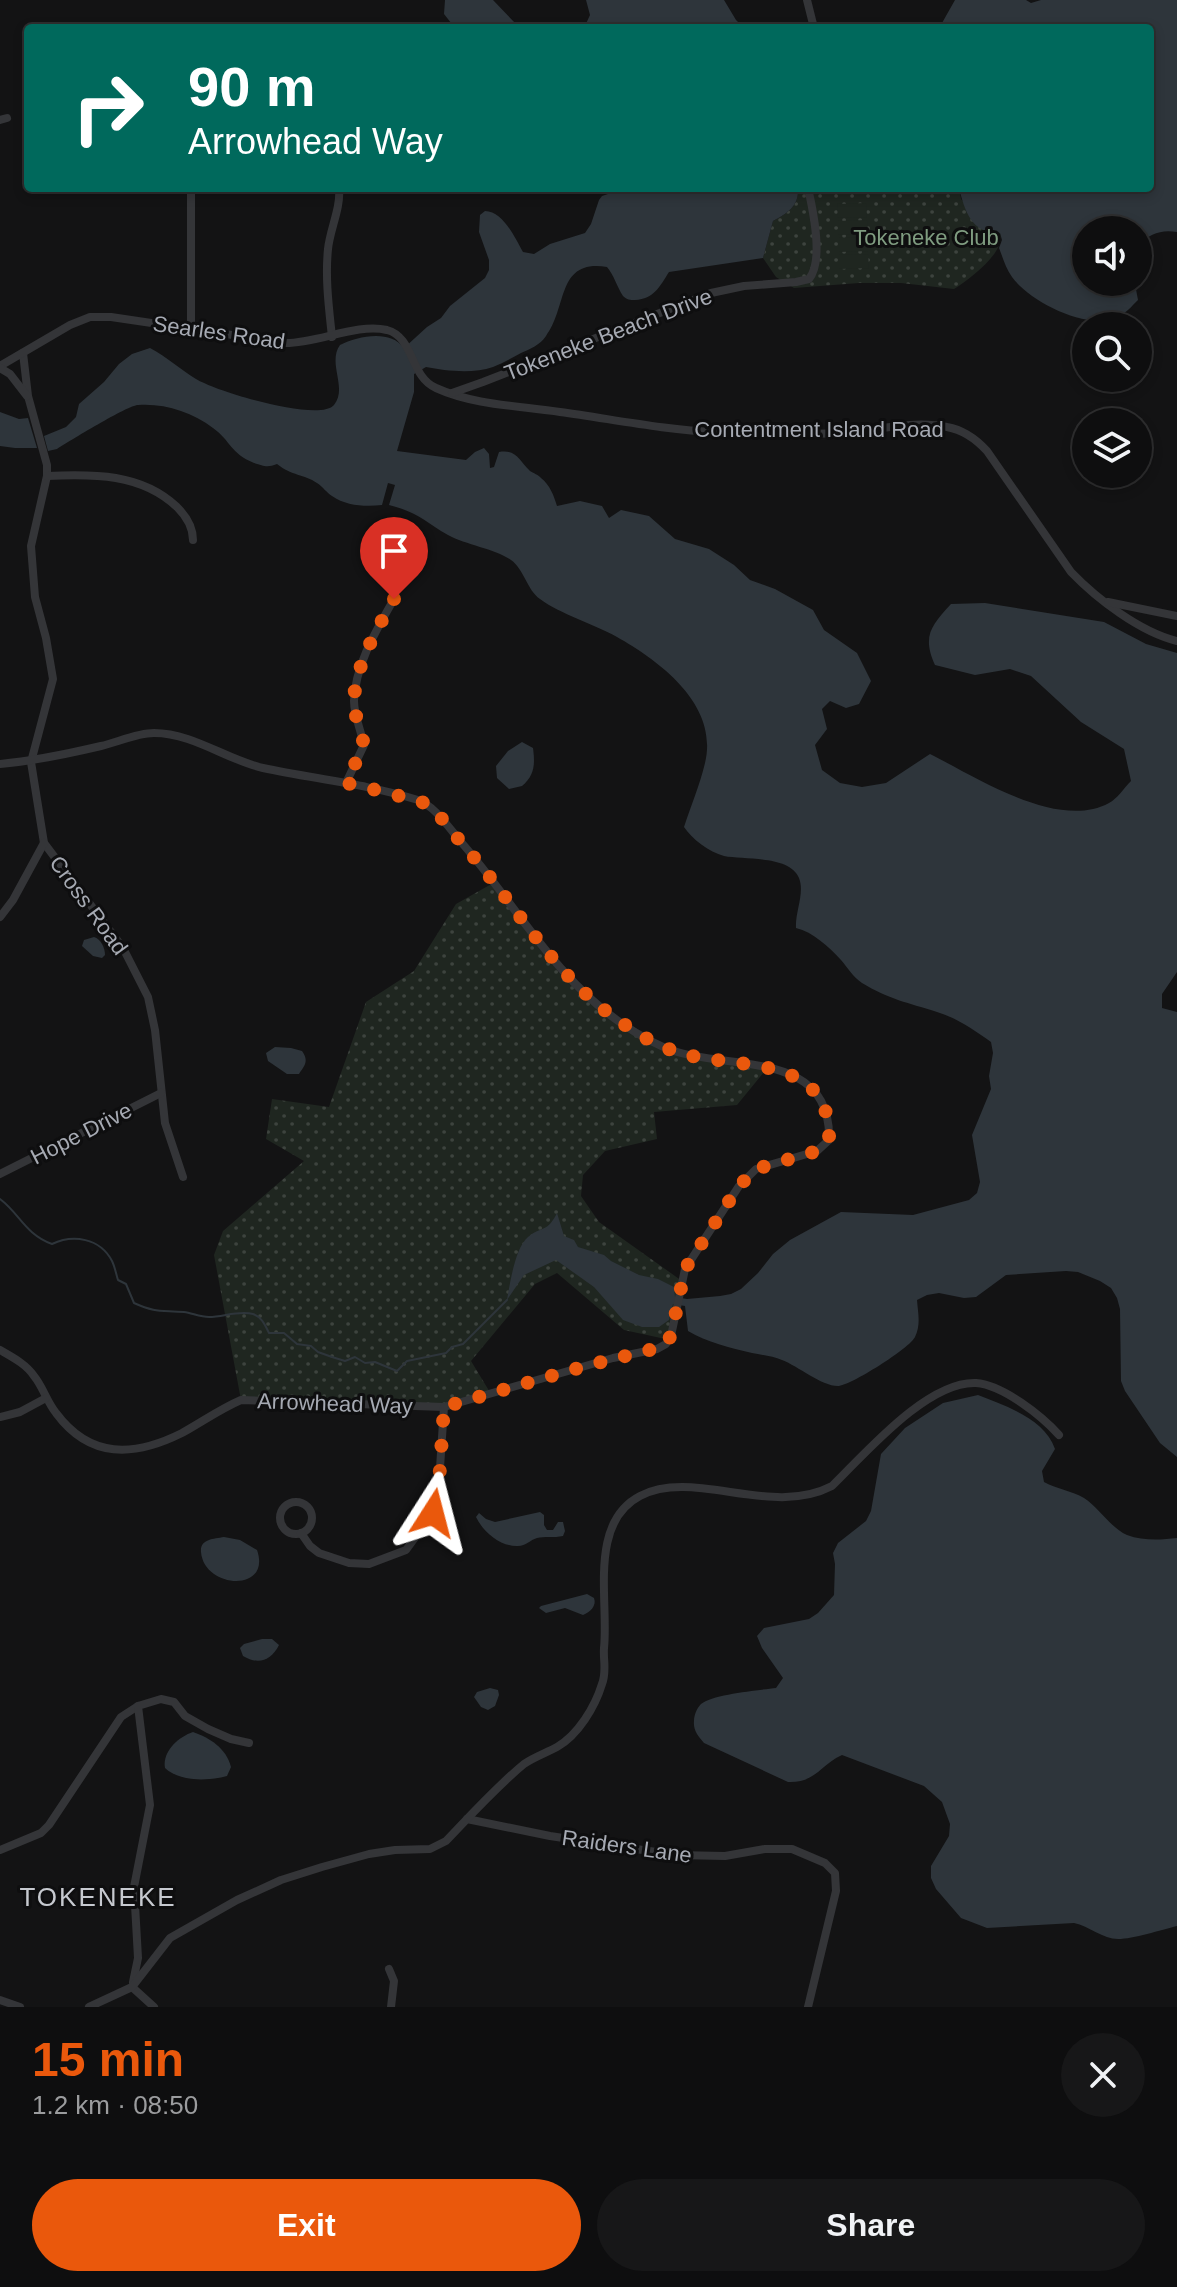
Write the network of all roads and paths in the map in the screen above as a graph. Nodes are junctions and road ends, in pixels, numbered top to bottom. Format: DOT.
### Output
graph roads {
  1 [pos="807,0"];
  2 [pos="813,24"];
  3 [pos="191,192"];
  4 [pos="339,192"];
  5 [pos="809,192"];
  6 [pos="191,329"];
  7 [pos="332,337"];
  8 [pos="23,353"];
  9 [pos="0,367"];
  10 [pos="423,379"];
  11 [pos="450,393"];
  12 [pos="28,396"];
  13 [pos="47,476"];
  14 [pos="193,540"];
  15 [pos="394,599"];
  16 [pos="1103,601"];
  17 [pos="1177,616"];
  18 [pos="1177,641"];
  19 [pos="31,762"];
  20 [pos="0,764"];
  21 [pos="346,783"];
  22 [pos="44,843"];
  23 [pos="0,917"];
  24 [pos="161,1093"];
  25 [pos="0,1174"];
  26 [pos="183,1177"];
  27 [pos="0,1350"];
  28 [pos="46,1398"];
  29 [pos="444,1407"];
  30 [pos="0,1417"];
  31 [pos="1059,1435"];
  32 [pos="301,1533"];
  33 [pos="138,1706"];
  34 [pos="249,1743"];
  35 [pos="467,1819"];
  36 [pos="0,1850"];
  37 [pos="389,1969"];
  38 [pos="132,1987"];
  39 [pos="0,2000"];
  40 [pos="20,2007"];
  41 [pos="89,2007"];
  42 [pos="154,2007"];
  43 [pos="391,2007"];
  44 [pos="808,2007"];
  1 -- 2 [label="street"];
  3 -- 6 [label="street"];
  4 -- 7 [label="street"];
  5 -- 11 [label="street, Tokeneke Beach Drive"];
  6 -- 7 [label="street, Searles Road"];
  6 -- 8 [label="street, Searles Road"];
  7 -- 10 [label="street, Searles Road"];
  8 -- 9 [label="street, Searles Road"];
  8 -- 12 [label="street, Cross Road"];
  9 -- 12 [label="street, Cross Road"];
  10 -- 11 [label="street, Contentment Island Road"];
  11 -- 16 [label="street, Contentment Island Road"];
  12 -- 13 [label="street, Cross Road"];
  13 -- 14 [label="street"];
  13 -- 19 [label="street, Cross Road"];
  15 -- 21 [label="street"];
  16 -- 17 [label="street"];
  16 -- 18 [label="street, Contentment Island Road"];
  19 -- 20 [label="street"];
  19 -- 21 [label="street"];
  19 -- 22 [label="street, Cross Road"];
  21 -- 29 [label="street, Arrowhead Way"];
  22 -- 23 [label="street"];
  22 -- 24 [label="street, Cross Road"];
  24 -- 25 [label="street, Hope Drive"];
  24 -- 26 [label="street, Cross Road"];
  27 -- 28 [label="street, Arrowhead Way"];
  28 -- 29 [label="street, Arrowhead Way"];
  28 -- 30 [label="street"];
  29 -- 32 [label="street"];
  31 -- 35 [label="street"];
  32 -- 32 [label="street"];
  33 -- 34 [label="street"];
  33 -- 36 [label="street"];
  33 -- 38 [label="street"];
  35 -- 38 [label="street"];
  35 -- 44 [label="street, Raiders Lane"];
  37 -- 43 [label="street"];
  38 -- 41 [label="street"];
  38 -- 42 [label="street"];
  39 -- 40 [label="street"];
}
